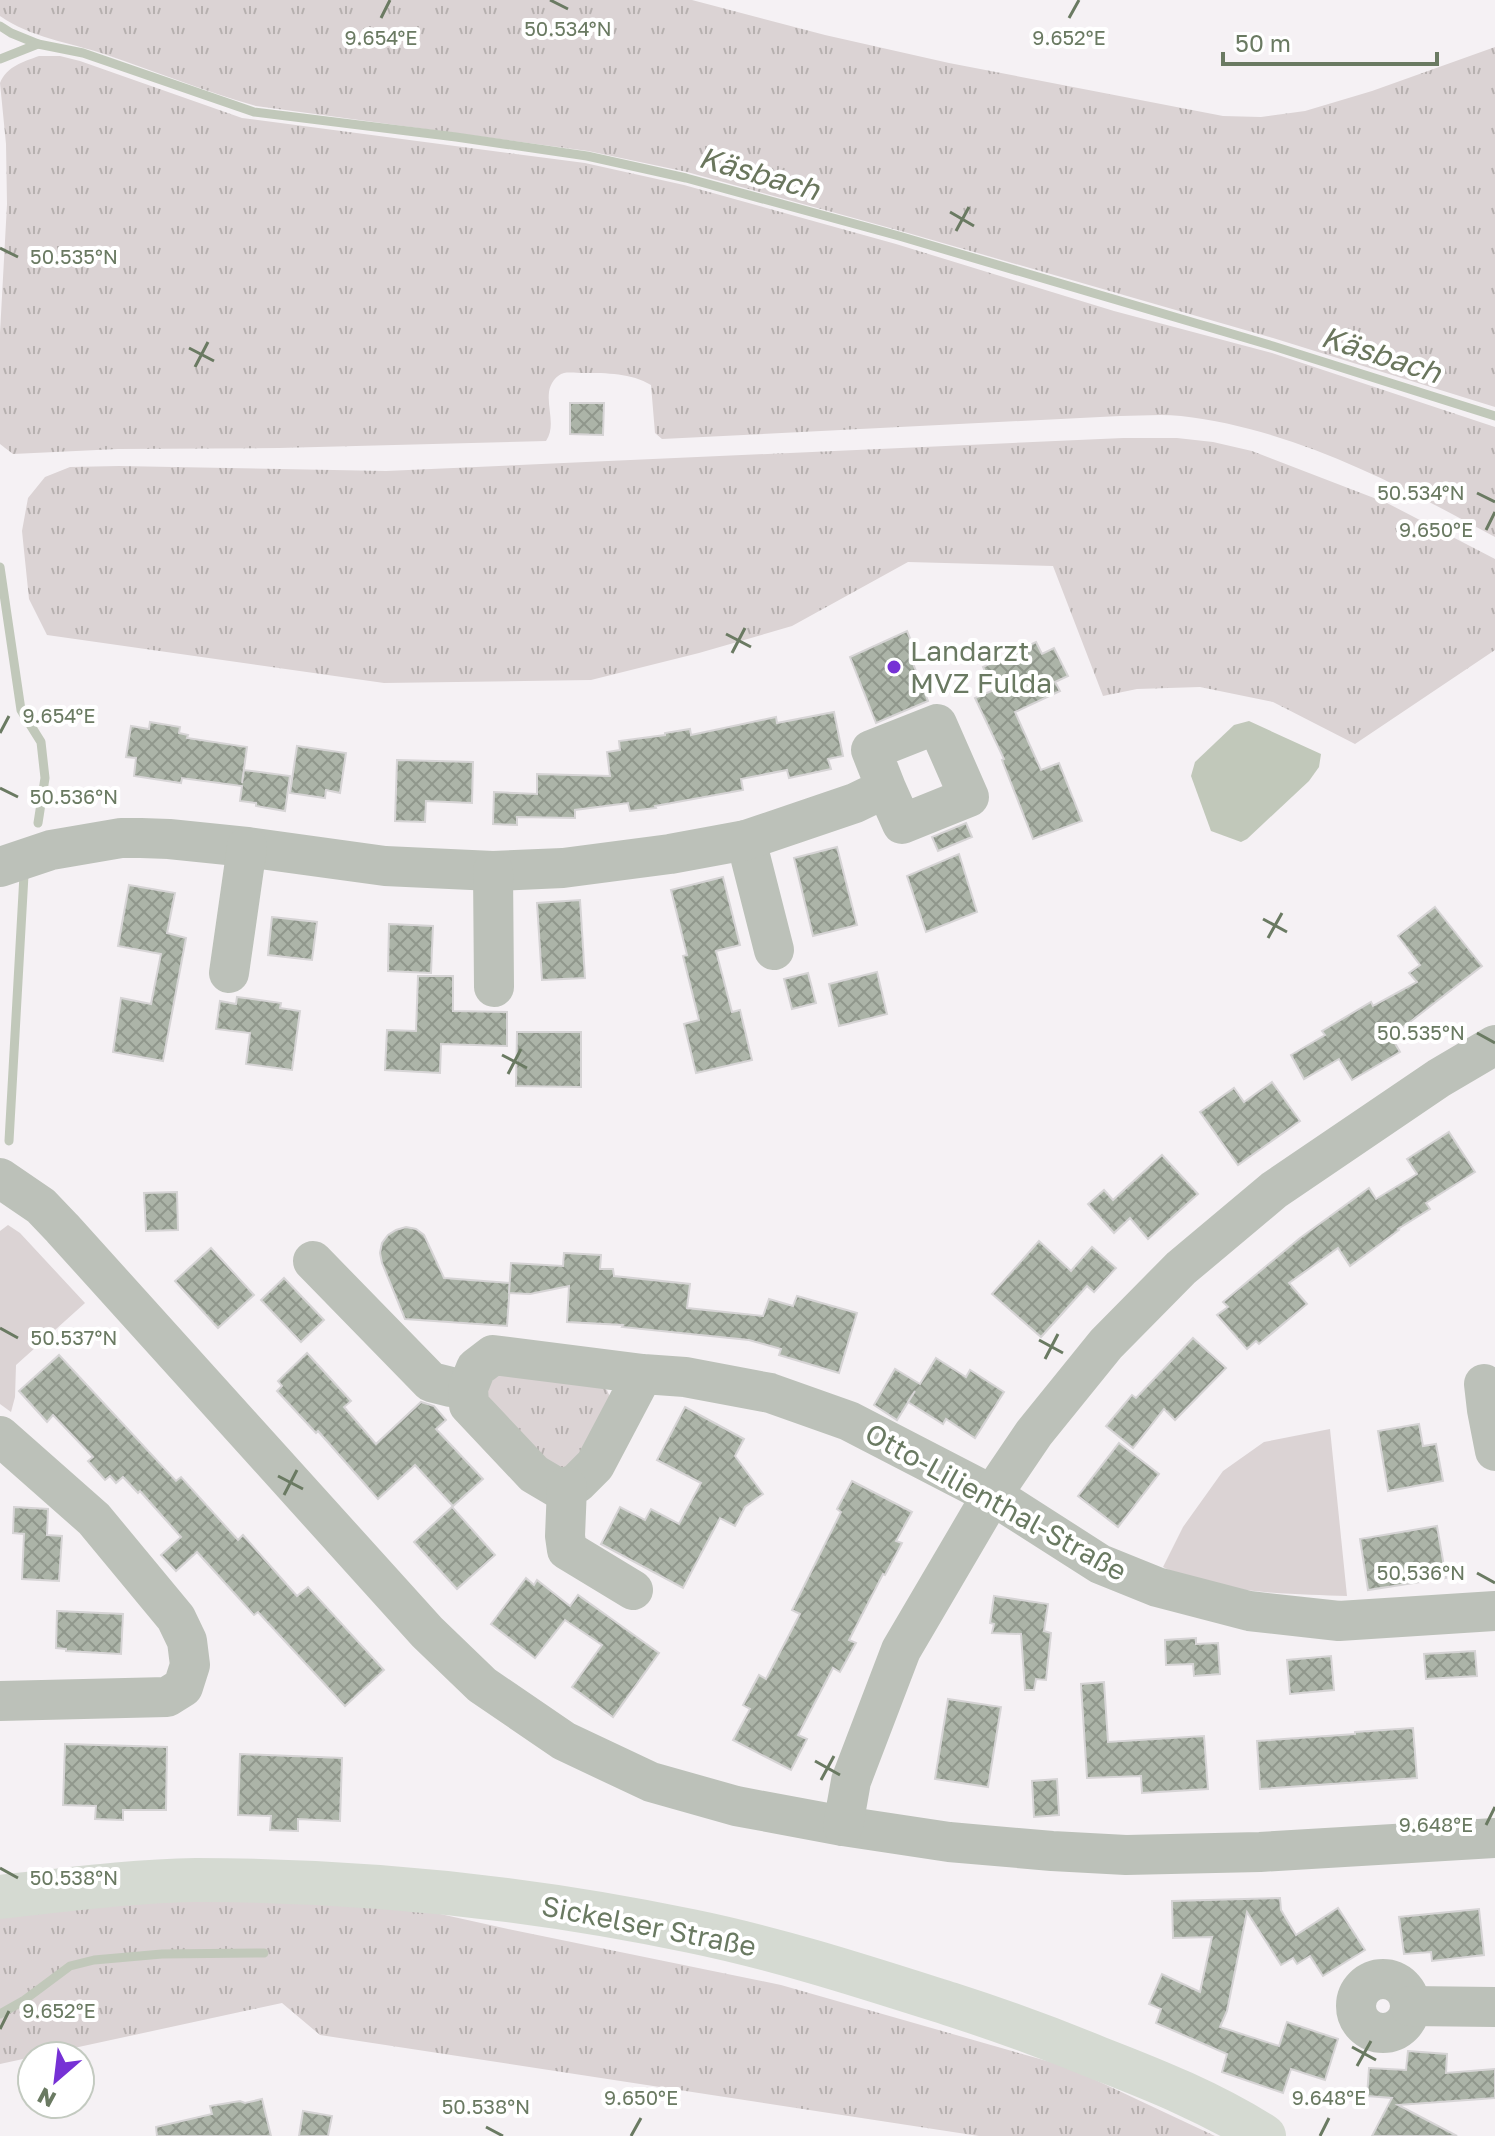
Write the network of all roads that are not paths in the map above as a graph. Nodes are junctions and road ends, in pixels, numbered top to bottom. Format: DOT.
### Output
graph roads {
  1 [pos="886,788"];
  2 [pos="746,840"];
  3 [pos="247,847"];
  4 [pos="0,867"];
  5 [pos="493,871"];
  6 [pos="774,950"];
  7 [pos="229,973"];
  8 [pos="494,987"];
  9 [pos="1495,1045"];
  10 [pos="0,1178"];
  11 [pos="313,1261"];
  12 [pos="643,1374"];
  13 [pos="1484,1384"];
  14 [pos="468,1388"];
  15 [pos="0,1436"];
  16 [pos="1495,1451"];
  17 [pos="567,1487"];
  18 [pos="992,1495"];
  19 [pos="633,1590"];
  20 [pos="1495,1611"];
  21 [pos="0,1701"];
  22 [pos="843,1826"];
  23 [pos="1495,1838"];
  24 [pos="0,1897"];
  25 [pos="1410,2006"];
  26 [pos="1495,2007"];
  27 [pos="1264,2136"];
  1 -- 2 [label="street"];
  2 -- 5 [label="street"];
  2 -- 6 [label="street"];
  3 -- 4 [label="street"];
  3 -- 5 [label="street"];
  3 -- 7 [label="street"];
  5 -- 8 [label="street"];
  9 -- 18 [label="street"];
  10 -- 22 [label="street"];
  11 -- 14 [label="street"];
  12 -- 14 [label="street, Otto-Lilienthal-Straße"];
  12 -- 17 [label="street"];
  12 -- 18 [label="street, Otto-Lilienthal-Straße"];
  13 -- 16 [label="street"];
  14 -- 17 [label="street"];
  15 -- 21 [label="street"];
  17 -- 19 [label="street"];
  18 -- 20 [label="street, Otto-Lilienthal-Straße"];
  18 -- 22 [label="street"];
  22 -- 23 [label="street"];
  24 -- 27 [label="main road, Sickelser Straße"];
  25 -- 26 [label="street"];
}
